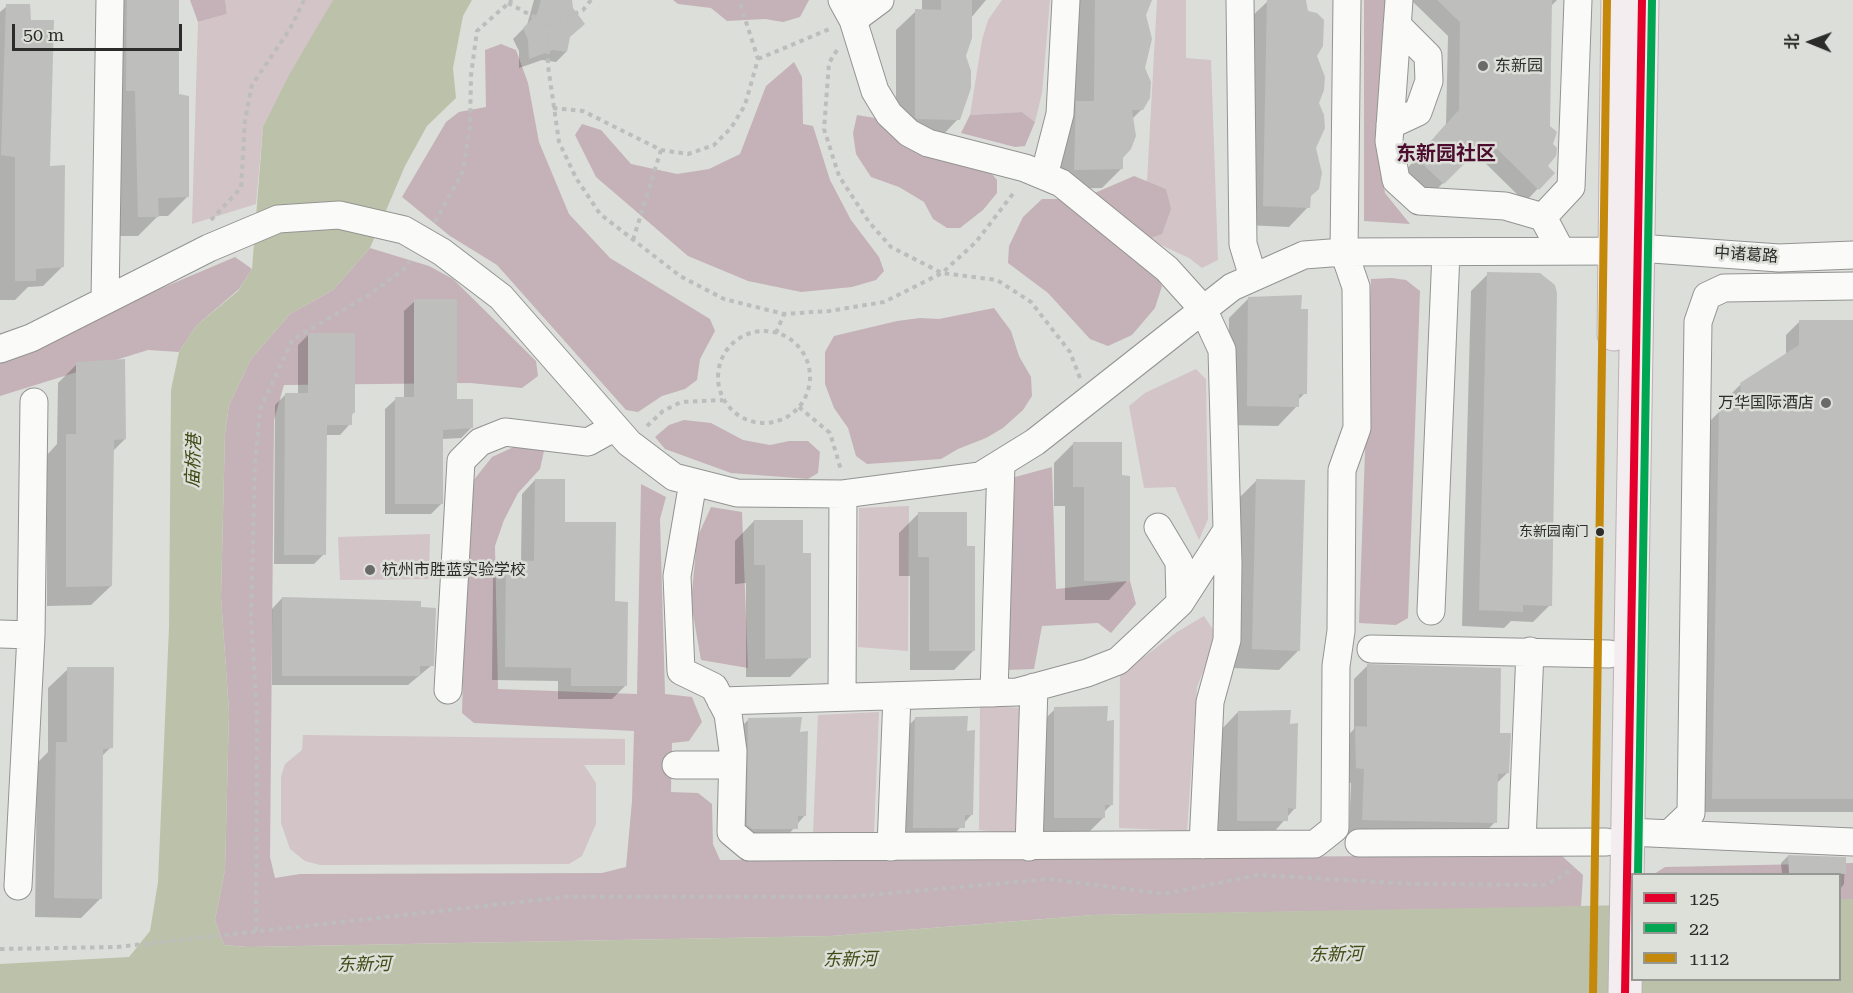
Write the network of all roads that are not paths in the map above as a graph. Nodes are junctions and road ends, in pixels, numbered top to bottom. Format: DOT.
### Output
graph roads {
  1 [pos="110,0"];
  2 [pos="880,0"];
  3 [pos="1066,0"];
  4 [pos="1240,0"];
  5 [pos="1347,0"];
  6 [pos="1578,0"];
  7 [pos="1618,0"];
  8 [pos="1642,0"];
  9 [pos="848,10"];
  10 [pos="1398,12"];
  11 [pos="1390,125"];
  12 [pos="1034,172"];
  13 [pos="1544,217"];
  14 [pos="1626,250"];
  15 [pos="1561,251"];
  16 [pos="1344,252"];
  17 [pos="1446,252"];
  18 [pos="1853,255"];
  19 [pos="1253,277"];
  20 [pos="1853,286"];
  21 [pos="105,300"];
  22 [pos="1203,309"];
  23 [pos="0,349"];
  24 [pos="34,402"];
  25 [pos="622,435"];
  26 [pos="1001,463"];
  27 [pos="693,482"];
  28 [pos="843,494"];
  29 [pos="1158,527"];
  30 [pos="1227,530"];
  31 [pos="1180,603"];
  32 [pos="1431,611"];
  33 [pos="0,634"];
  34 [pos="31,635"];
  35 [pos="1371,649"];
  36 [pos="1530,651"];
  37 [pos="1609,654"];
  38 [pos="1034,687"];
  39 [pos="448,690"];
  40 [pos="994,693"];
  41 [pos="897,696"];
  42 [pos="842,698"];
  43 [pos="722,701"];
  44 [pos="676,765"];
  45 [pos="732,765"];
  46 [pos="1669,834"];
  47 [pos="1522,842"];
  48 [pos="1853,842"];
  49 [pos="1359,843"];
  50 [pos="1203,845"];
  51 [pos="891,847"];
  52 [pos="1029,847"];
  53 [pos="1616,855"];
  54 [pos="18,886"];
  55 [pos="1603,993"];
  56 [pos="1625,993"];
  1 -- 21 [label="street"];
  2 -- 9 [label="street"];
  3 -- 12 [label="street"];
  4 -- 19 [label="street"];
  5 -- 16 [label="street"];
  6 -- 13 [label="street"];
  7 -- 14 [label="main road"];
  8 -- 14 [label="main road"];
  9 -- 12 [label="street"];
  10 -- 11 [label="street"];
  10 -- 11 [label="street"];
  11 -- 13 [label="street"];
  12 -- 22 [label="street"];
  13 -- 15 [label="street"];
  14 -- 15 [label="street, 中诸葛路"];
  14 -- 18 [label="street, 中诸葛路"];
  14 -- 37 [label="main road"];
  14 -- 53 [label="main road"];
  15 -- 17 [label="street, 中诸葛路"];
  16 -- 17 [label="street, 中诸葛路"];
  16 -- 19 [label="street, 中诸葛路"];
  16 -- 50 [label="street"];
  17 -- 32 [label="street"];
  19 -- 22 [label="street, 中诸葛路"];
  20 -- 46 [label="street"];
  21 -- 23 [label="street, 中诸葛路"];
  21 -- 25 [label="street, 中诸葛路"];
  22 -- 26 [label="street, 中诸葛路"];
  22 -- 30 [label="street"];
  24 -- 34 [label="street"];
  25 -- 27 [label="street, 中诸葛路"];
  25 -- 39 [label="street"];
  26 -- 28 [label="street, 中诸葛路"];
  26 -- 40 [label="street"];
  27 -- 28 [label="street, 中诸葛路"];
  27 -- 43 [label="street"];
  28 -- 42 [label="street"];
  29 -- 31 [label="street"];
  30 -- 31 [label="street"];
  30 -- 50 [label="street"];
  31 -- 38 [label="street"];
  33 -- 34 [label="street"];
  34 -- 54 [label="street"];
  35 -- 36 [label="street"];
  36 -- 37 [label="street"];
  36 -- 47 [label="street"];
  37 -- 53 [label="main road"];
  38 -- 40 [label="street"];
  38 -- 52 [label="street"];
  40 -- 41 [label="street"];
  41 -- 42 [label="street"];
  41 -- 51 [label="street"];
  42 -- 43 [label="street"];
  43 -- 45 [label="street"];
  44 -- 45 [label="street"];
  45 -- 51 [label="street"];
  46 -- 48 [label="street"];
  46 -- 53 [label="street"];
  47 -- 49 [label="street"];
  47 -- 53 [label="street"];
  50 -- 52 [label="street"];
  51 -- 52 [label="street"];
  53 -- 55 [label="main road"];
  53 -- 56 [label="main road"];
}
